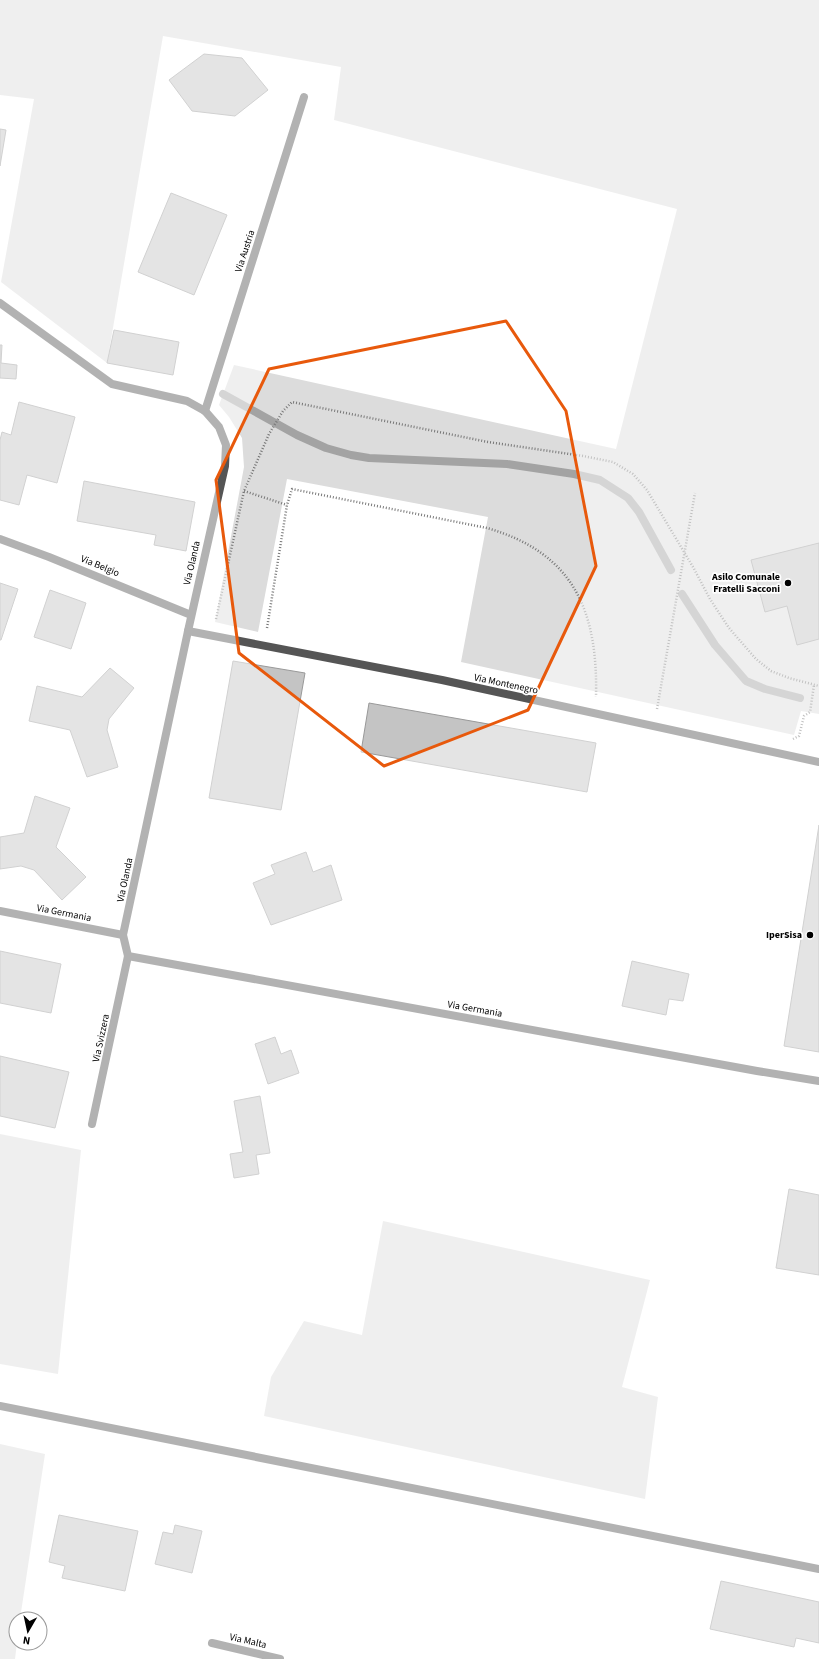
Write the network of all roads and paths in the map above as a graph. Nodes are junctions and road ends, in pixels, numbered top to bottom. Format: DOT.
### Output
graph roads {
  1 [pos="304,97"];
  2 [pos="0,303"];
  3 [pos="205,411"];
  4 [pos="244,491"];
  5 [pos="695,493"];
  6 [pos="287,505"];
  7 [pos="0,539"];
  8 [pos="684,552"];
  9 [pos="191,615"];
  10 [pos="216,619"];
  11 [pos="267,629"];
  12 [pos="188,631"];
  13 [pos="814,685"];
  14 [pos="819,686"];
  15 [pos="597,692"];
  16 [pos="658,705"];
  17 [pos="810,712"];
  18 [pos="819,762"];
  19 [pos="0,911"];
  20 [pos="123,935"];
  21 [pos="128,956"];
  22 [pos="819,1081"];
  23 [pos="92,1124"];
  24 [pos="0,1406"];
  25 [pos="819,1569"];
  26 [pos="212,1643"];
  27 [pos="280,1659"];
  1 -- 3 [label="street, Via Austria"];
  2 -- 3 [label="street, Via Olanda"];
  3 -- 9 [label="street, Via Olanda"];
  4 -- 6 [label="path"];
  4 -- 8 [label="path"];
  4 -- 10 [label="path"];
  5 -- 8 [label="path"];
  6 -- 11 [label="path"];
  6 -- 15 [label="path"];
  7 -- 9 [label="street, Via Belgio"];
  8 -- 13 [label="path"];
  8 -- 16 [label="path"];
  9 -- 12 [label="street, Via Olanda"];
  12 -- 18 [label="street, Via Montenegro"];
  12 -- 20 [label="street, Via Olanda"];
  13 -- 14 [label="path"];
  13 -- 17 [label="path"];
  19 -- 20 [label="street, Via Germania"];
  20 -- 21 [label="street, Via Olanda"];
  21 -- 22 [label="street, Via Germania"];
  21 -- 23 [label="street, Via Svizzera"];
  24 -- 25 [label="street"];
  26 -- 27 [label="street, Via Malta"];
}
